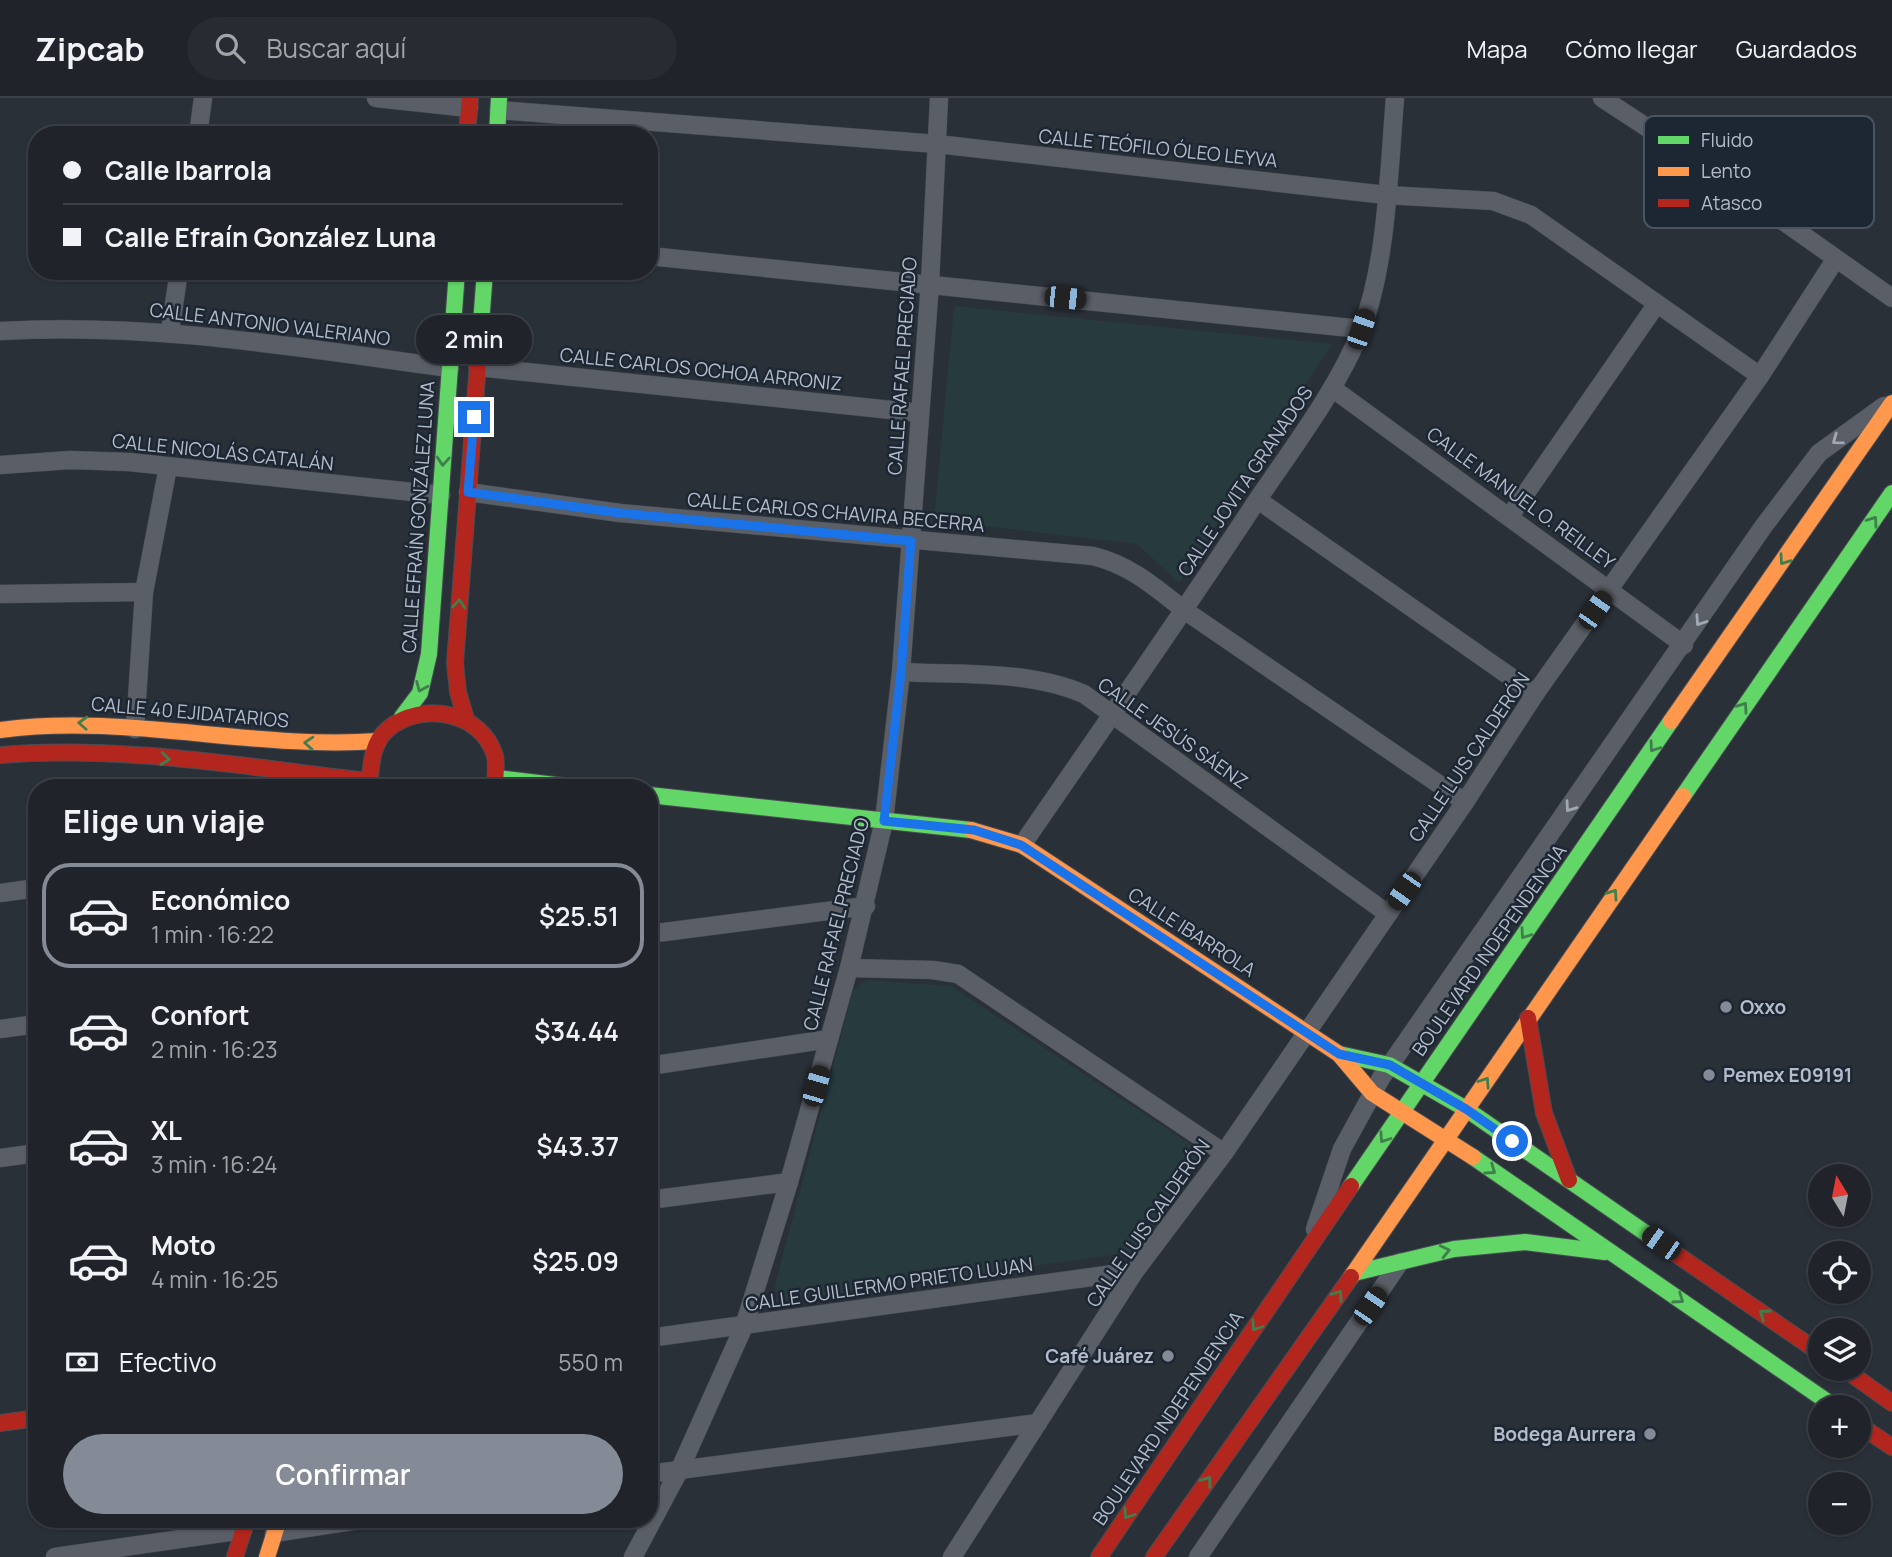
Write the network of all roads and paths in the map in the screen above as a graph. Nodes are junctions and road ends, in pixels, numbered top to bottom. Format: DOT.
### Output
graph roads {
  1 [pos="203,98"];
  2 [pos="376,98"];
  3 [pos="939,98"];
  4 [pos="1395,98"];
  5 [pos="1602,98"];
  6 [pos="470,103"];
  7 [pos="499,104"];
  8 [pos="1644,125"];
  9 [pos="199,126"];
  10 [pos="468,126"];
  11 [pos="497,126"];
  12 [pos="937,144"];
  13 [pos="1386,195"];
  14 [pos="1791,228"];
  15 [pos="658,257"];
  16 [pos="1835,260"];
  17 [pos="178,280"];
  18 [pos="456,280"];
  19 [pos="484,280"];
  20 [pos="930,283"];
  21 [pos="1892,298"];
  22 [pos="1656,306"];
  23 [pos="1361,329"];
  24 [pos="0,331"];
  25 [pos="170,331"];
  26 [pos="478,367"];
  27 [pos="450,368"];
  28 [pos="1760,376"];
  29 [pos="1332,388"];
  30 [pos="1892,401"];
  31 [pos="920,413"];
  32 [pos="0,465"];
  33 [pos="168,467"];
  34 [pos="468,492"];
  35 [pos="1892,493"];
  36 [pos="441,495"];
  37 [pos="1258,500"];
  38 [pos="1510,516"];
  39 [pos="911,541"];
  40 [pos="1610,588"];
  41 [pos="144,592"];
  42 [pos="0,594"];
  43 [pos="1184,610"];
  44 [pos="1684,645"];
  45 [pos="901,672"];
  46 [pos="1535,694"];
  47 [pos="1112,713"];
  48 [pos="402,718"];
  49 [pos="466,719"];
  50 [pos="135,729"];
  51 [pos="0,730"];
  52 [pos="227,737"];
  53 [pos="377,740"];
  54 [pos="0,755"];
  55 [pos="224,766"];
  56 [pos="329,779"];
  57 [pos="369,779"];
  58 [pos="495,779"];
  59 [pos="658,796"];
  60 [pos="1465,802"];
  61 [pos="884,821"];
  62 [pos="1021,845"];
  63 [pos="28,889"];
  64 [pos="0,893"];
  65 [pos="866,906"];
  66 [pos="1388,914"];
  67 [pos="658,933"];
  68 [pos="849,968"];
  69 [pos="1528,1018"];
  70 [pos="28,1025"];
  71 [pos="0,1029"];
  72 [pos="1306,1032"];
  73 [pos="829,1039"];
  74 [pos="1339,1054"];
  75 [pos="658,1065"];
  76 [pos="1390,1065"];
  77 [pos="1422,1082"];
  78 [pos="1372,1093"];
  79 [pos="1466,1109"];
  80 [pos="1402,1112"];
  81 [pos="1446,1138"];
  82 [pos="1224,1153"];
  83 [pos="28,1154"];
  84 [pos="0,1158"];
  85 [pos="1569,1180"];
  86 [pos="789,1182"];
  87 [pos="658,1199"];
  88 [pos="1309,1248"];
  89 [pos="1611,1252"];
  90 [pos="1400,1262"];
  91 [pos="1135,1271"];
  92 [pos="1354,1273"];
  93 [pos="744,1326"];
  94 [pos="658,1337"];
  95 [pos="1808,1345"];
  96 [pos="1862,1381"];
  97 [pos="1818,1395"];
  98 [pos="1892,1402"];
  99 [pos="28,1419"];
  100 [pos="0,1423"];
  101 [pos="1038,1423"];
  102 [pos="1871,1432"];
  103 [pos="1892,1447"];
  104 [pos="680,1469"];
  105 [pos="658,1473"];
  106 [pos="658,1510"];
  107 [pos="222,1528"];
  108 [pos="244,1528"];
  109 [pos="275,1528"];
  110 [pos="648,1528"];
  111 [pos="55,1557"];
  112 [pos="236,1557"];
  113 [pos="267,1557"];
  114 [pos="633,1557"];
  115 [pos="952,1557"];
  116 [pos="1099,1557"];
  117 [pos="1153,1557"];
  118 [pos="1198,1557"];
  1 -- 9 [label="street"];
  2 -- 6 [label="street"];
  3 -- 12 [label="street, CALLE RAFAEL PRECIADO"];
  4 -- 13 [label="street, CALLE JOVITA GRANADOS"];
  5 -- 8 [label="street"];
  6 -- 10 [label="main road"];
  7 -- 11 [label="main road"];
  7 -- 12 [label="street, CALLE TEÓFILO ÓLEO LEYVA"];
  12 -- 13 [label="street, CALLE TEÓFILO ÓLEO LEYVA"];
  12 -- 20 [label="street, CALLE RAFAEL PRECIADO"];
  13 -- 22 [label="street, CALLE TEÓFILO ÓLEO LEYVA"];
  13 -- 23 [label="street, CALLE JOVITA GRANADOS"];
  14 -- 16 [label="street"];
  15 -- 20 [label="street"];
  16 -- 21 [label="street"];
  16 -- 28 [label="street, CALLE LUIS CALDERÓN"];
  17 -- 25 [label="street"];
  18 -- 27 [label="main road, CALLE EFRAÍN GONZÁLEZ LUNA"];
  19 -- 26 [label="main road"];
  20 -- 23 [label="street"];
  20 -- 31 [label="street, CALLE RAFAEL PRECIADO"];
  22 -- 28 [label="street, CALLE TEÓFILO ÓLEO LEYVA"];
  22 -- 38 [label="street"];
  23 -- 29 [label="street, CALLE JOVITA GRANADOS"];
  24 -- 25 [label="street, CALLE ANTONIO VALERIANO"];
  25 -- 27 [label="street, CALLE ANTONIO VALERIANO"];
  26 -- 31 [label="street, CALLE CARLOS OCHOA ARRONIZ"];
  26 -- 34 [label="main road"];
  27 -- 36 [label="main road, CALLE EFRAÍN GONZÁLEZ LUNA, one-way"];
  28 -- 40 [label="street, CALLE LUIS CALDERÓN"];
  29 -- 37 [label="street, CALLE JOVITA GRANADOS"];
  29 -- 38 [label="street, CALLE MANUEL O. REILLEY"];
  30 -- 44 [label="street, one-way"];
  30 -- 77 [label="main road, BOULEVARD INDEPENDENCIA, one-way"];
  31 -- 39 [label="street, CALLE RAFAEL PRECIADO"];
  32 -- 33 [label="street, CALLE NICOLÁS CATALÁN"];
  33 -- 36 [label="street, CALLE NICOLÁS CATALÁN"];
  33 -- 41 [label="street"];
  34 -- 39 [label="street, CALLE CARLOS CHAVIRA BECERRA"];
  49 -- 34 [label="main road, one-way"];
  69 -- 35 [label="main road, one-way"];
  36 -- 48 [label="main road, CALLE EFRAÍN GONZÁLEZ LUNA, one-way"];
  37 -- 43 [label="street, CALLE JOVITA GRANADOS"];
  37 -- 46 [label="street"];
  38 -- 40 [label="street, CALLE MANUEL O. REILLEY"];
  39 -- 43 [label="street, CALLE CARLOS CHAVIRA BECERRA"];
  39 -- 45 [label="street, CALLE RAFAEL PRECIADO"];
  40 -- 44 [label="street, CALLE MANUEL O. REILLEY"];
  40 -- 46 [label="street, CALLE LUIS CALDERÓN"];
  41 -- 42 [label="street"];
  41 -- 50 [label="street"];
  43 -- 47 [label="street, CALLE JOVITA GRANADOS"];
  43 -- 60 [label="street"];
  44 -- 76 [label="street, one-way"];
  45 -- 47 [label="street, CALLE JESÚS SÁENZ"];
  45 -- 61 [label="street, CALLE RAFAEL PRECIADO"];
  46 -- 60 [label="street, CALLE LUIS CALDERÓN"];
  47 -- 62 [label="street, CALLE JOVITA GRANADOS"];
  47 -- 66 [label="street, CALLE JESÚS SÁENZ"];
  48 -- 49 [label="main road"];
  48 -- 53 [label="main road"];
  49 -- 58 [label="main road"];
  50 -- 51 [label="main road, CALLE 40 EJIDATARIOS, one-way"];
  50 -- 52 [label="main road, CALLE 40 EJIDATARIOS"];
  53 -- 52 [label="main road, CALLE 40 EJIDATARIOS, one-way"];
  52 -- 55 [label="main road"];
  53 -- 57 [label="main road"];
  54 -- 55 [label="main road, one-way"];
  55 -- 56 [label="main road"];
  59 -- 61 [label="main road, CALLE IBARROLA"];
  60 -- 66 [label="street, CALLE LUIS CALDERÓN"];
  61 -- 62 [label="main road, CALLE IBARROLA"];
  61 -- 65 [label="street, CALLE RAFAEL PRECIADO"];
  62 -- 72 [label="main road, CALLE IBARROLA"];
  63 -- 64 [label="street"];
  65 -- 67 [label="street"];
  65 -- 68 [label="street, CALLE RAFAEL PRECIADO"];
  66 -- 72 [label="street, CALLE LUIS CALDERÓN"];
  68 -- 73 [label="street, CALLE RAFAEL PRECIADO"];
  68 -- 82 [label="street"];
  79 -- 69 [label="main road, one-way"];
  69 -- 85 [label="main road"];
  70 -- 71 [label="street"];
  72 -- 74 [label="main road, CALLE IBARROLA"];
  72 -- 82 [label="street, CALLE LUIS CALDERÓN"];
  73 -- 75 [label="street"];
  73 -- 86 [label="street, CALLE RAFAEL PRECIADO"];
  74 -- 76 [label="main road, CALLE IBARROLA"];
  74 -- 78 [label="main road, CALLE IBARROLA"];
  76 -- 77 [label="main road, CALLE IBARROLA"];
  76 -- 78 [label="street"];
  77 -- 79 [label="main road, CALLE IBARROLA"];
  77 -- 80 [label="main road, BOULEVARD INDEPENDENCIA"];
  78 -- 80 [label="main road, CALLE IBARROLA"];
  78 -- 88 [label="street"];
  79 -- 81 [label="main road"];
  79 -- 85 [label="main road, CALLE IBARROLA"];
  80 -- 81 [label="main road, CALLE IBARROLA"];
  80 -- 88 [label="main road, BOULEVARD INDEPENDENCIA, one-way"];
  81 -- 89 [label="main road, CALLE IBARROLA, one-way"];
  81 -- 92 [label="main road"];
  82 -- 91 [label="street, CALLE LUIS CALDERÓN"];
  83 -- 84 [label="street"];
  95 -- 85 [label="main road, CALLE IBARROLA, one-way"];
  86 -- 87 [label="street"];
  86 -- 93 [label="street, CALLE RAFAEL PRECIADO"];
  88 -- 116 [label="main road, BOULEVARD INDEPENDENCIA, one-way"];
  90 -- 89 [label="main road, one-way"];
  89 -- 97 [label="main road, CALLE IBARROLA, one-way"];
  90 -- 92 [label="main road"];
  90 -- 118 [label="street"];
  91 -- 93 [label="street, CALLE GUILLERMO PRIETO LUJAN"];
  91 -- 101 [label="street, CALLE LUIS CALDERÓN"];
  117 -- 92 [label="main road, one-way"];
  93 -- 94 [label="street, CALLE GUILLERMO PRIETO LUJAN"];
  93 -- 104 [label="street, CALLE RAFAEL PRECIADO"];
  96 -- 98 [label="main road"];
  99 -- 100 [label="main road"];
  101 -- 104 [label="street"];
  101 -- 115 [label="street, CALLE LUIS CALDERÓN"];
  102 -- 103 [label="main road"];
  104 -- 105 [label="street"];
  104 -- 106 [label="street, CALLE RAFAEL PRECIADO"];
  107 -- 111 [label="street"];
  108 -- 112 [label="main road"];
  109 -- 113 [label="main road"];
  110 -- 114 [label="street, CALLE RAFAEL PRECIADO"];
}
